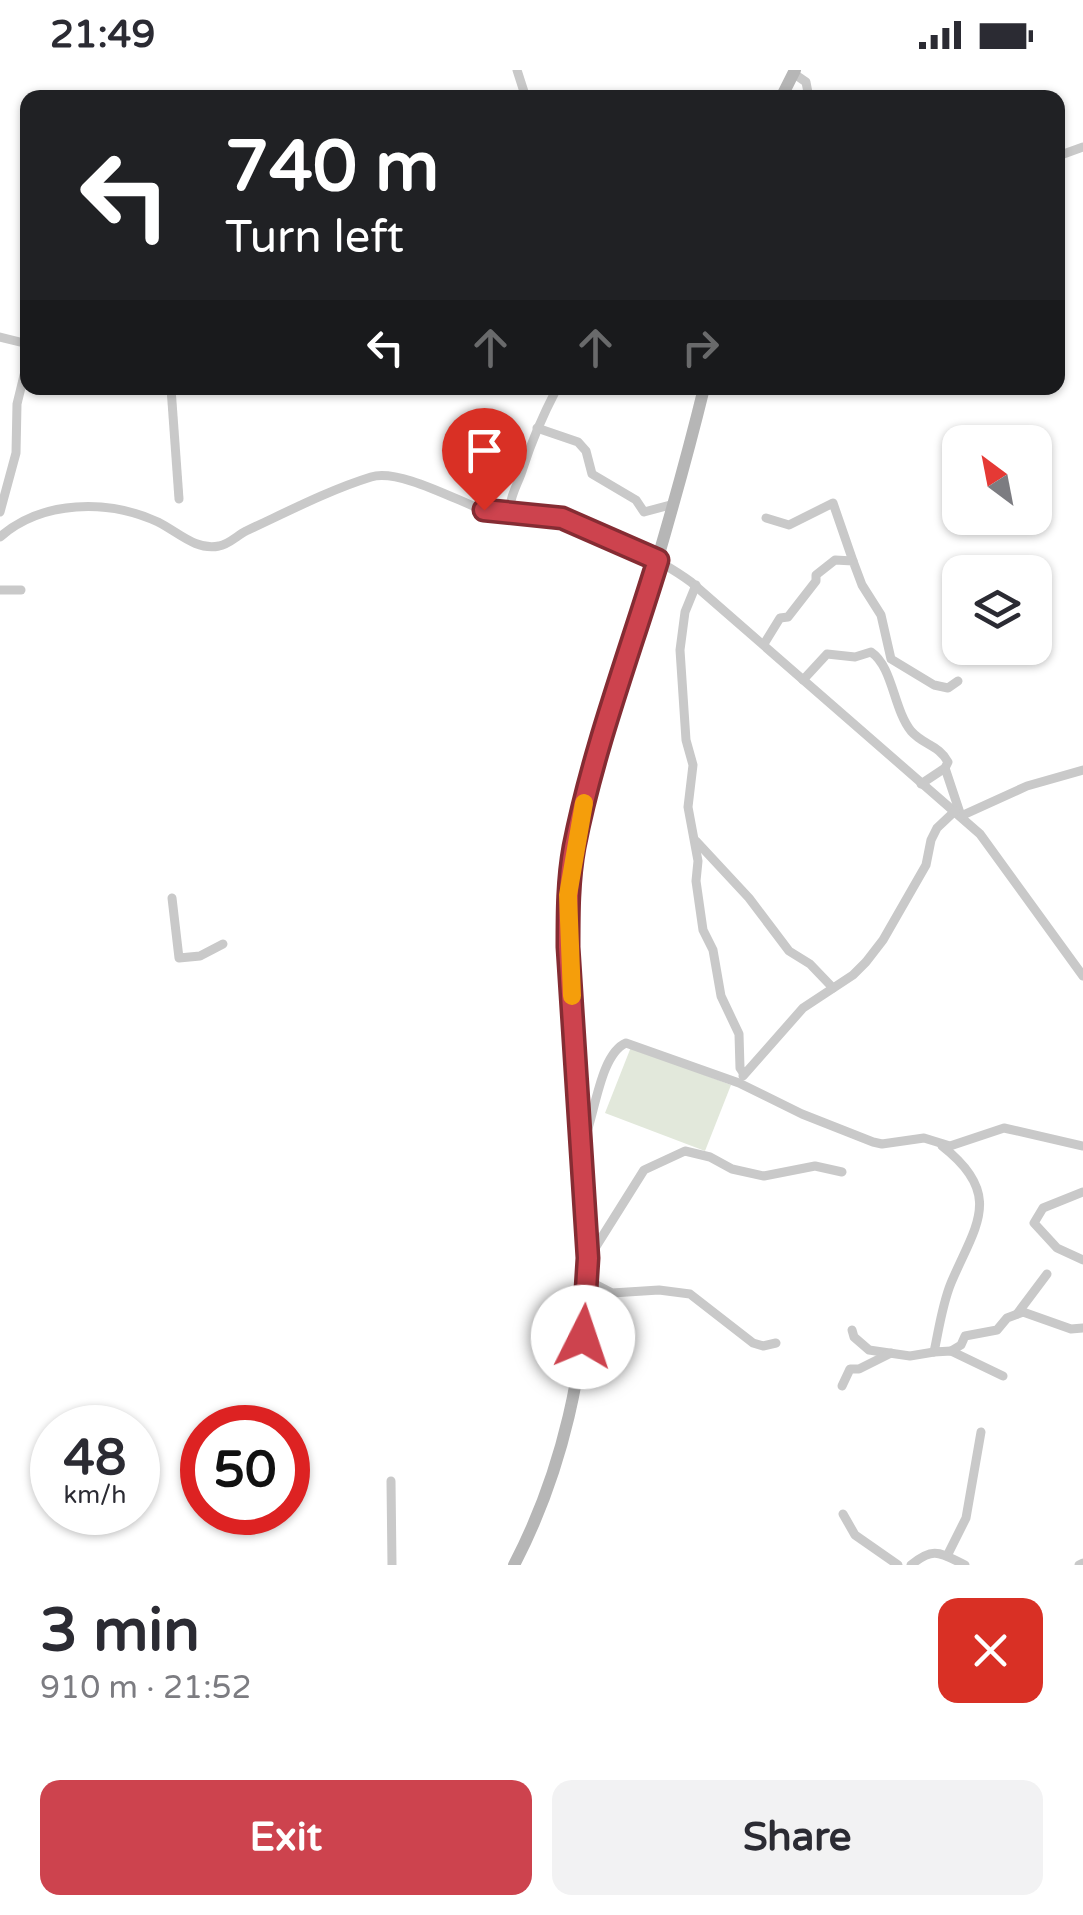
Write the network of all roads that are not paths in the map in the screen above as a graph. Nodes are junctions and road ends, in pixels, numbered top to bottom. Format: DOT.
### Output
graph roads {
  1 [pos="20,392"];
  2 [pos="171,395"];
  3 [pos="553,395"];
  4 [pos="702,395"];
  5 [pos="538,428"];
  6 [pos="180,499"];
  7 [pos="674,504"];
  8 [pos="0,512"];
  9 [pos="515,513"];
  10 [pos="766,518"];
  11 [pos="0,537"];
  12 [pos="658,560"];
  13 [pos="853,562"];
  14 [pos="696,586"];
  15 [pos="0,590"];
  16 [pos="21,590"];
  17 [pos="764,644"];
  18 [pos="803,680"];
  19 [pos="958,682"];
  20 [pos="945,768"];
  21 [pos="1083,770"];
  22 [pos="921,784"];
  23 [pos="958,813"];
  24 [pos="696,840"];
  25 [pos="172,898"];
  26 [pos="224,944"];
  27 [pos="1083,976"];
  28 [pos="833,988"];
  29 [pos="741,1078"];
  30 [pos="940,1144"];
  31 [pos="1083,1146"];
  32 [pos="582,1148"];
  33 [pos="842,1172"];
  34 [pos="1083,1192"];
  35 [pos="588,1258"];
  36 [pos="1083,1260"];
  37 [pos="1047,1274"];
  38 [pos="587,1280"];
  39 [pos="1017,1314"];
  40 [pos="1083,1328"];
  41 [pos="852,1330"];
  42 [pos="776,1343"];
  43 [pos="951,1351"];
  44 [pos="894,1352"];
  45 [pos="934,1352"];
  46 [pos="1003,1376"];
  47 [pos="842,1386"];
  48 [pos="981,1432"];
  49 [pos="392,1482"];
  50 [pos="843,1514"];
  51 [pos="948,1556"];
  52 [pos="392,1565"];
  53 [pos="514,1565"];
  54 [pos="898,1565"];
  55 [pos="910,1565"];
  56 [pos="965,1565"];
  1 -- 8 [label="street"];
  2 -- 6 [label="street"];
  3 -- 5 [label="street"];
  4 -- 7 [label="main road"];
  5 -- 7 [label="street"];
  5 -- 9 [label="street"];
  7 -- 12 [label="main road"];
  9 -- 11 [label="street"];
  9 -- 12 [label="street"];
  10 -- 13 [label="street"];
  12 -- 14 [label="street"];
  12 -- 32 [label="main road"];
  13 -- 17 [label="street"];
  13 -- 19 [label="street"];
  14 -- 17 [label="street"];
  14 -- 24 [label="street"];
  15 -- 16 [label="street"];
  17 -- 18 [label="street"];
  18 -- 20 [label="street"];
  18 -- 22 [label="street"];
  20 -- 22 [label="street"];
  20 -- 23 [label="street"];
  21 -- 23 [label="street"];
  22 -- 23 [label="street"];
  23 -- 27 [label="street"];
  23 -- 28 [label="street"];
  24 -- 28 [label="street"];
  24 -- 29 [label="street"];
  25 -- 26 [label="street"];
  28 -- 29 [label="street"];
  29 -- 30 [label="street"];
  29 -- 32 [label="street"];
  30 -- 31 [label="street"];
  30 -- 45 [label="street"];
  32 -- 35 [label="main road"];
  33 -- 35 [label="street"];
  34 -- 36 [label="street"];
  35 -- 38 [label="main road"];
  37 -- 39 [label="street"];
  38 -- 42 [label="street"];
  38 -- 53 [label="main road"];
  39 -- 40 [label="street"];
  39 -- 43 [label="street"];
  41 -- 44 [label="street"];
  43 -- 45 [label="street"];
  43 -- 46 [label="street"];
  44 -- 45 [label="street"];
  44 -- 47 [label="street"];
  48 -- 51 [label="street"];
  49 -- 52 [label="street"];
  50 -- 54 [label="street"];
  51 -- 55 [label="street"];
  51 -- 56 [label="street"];
}
